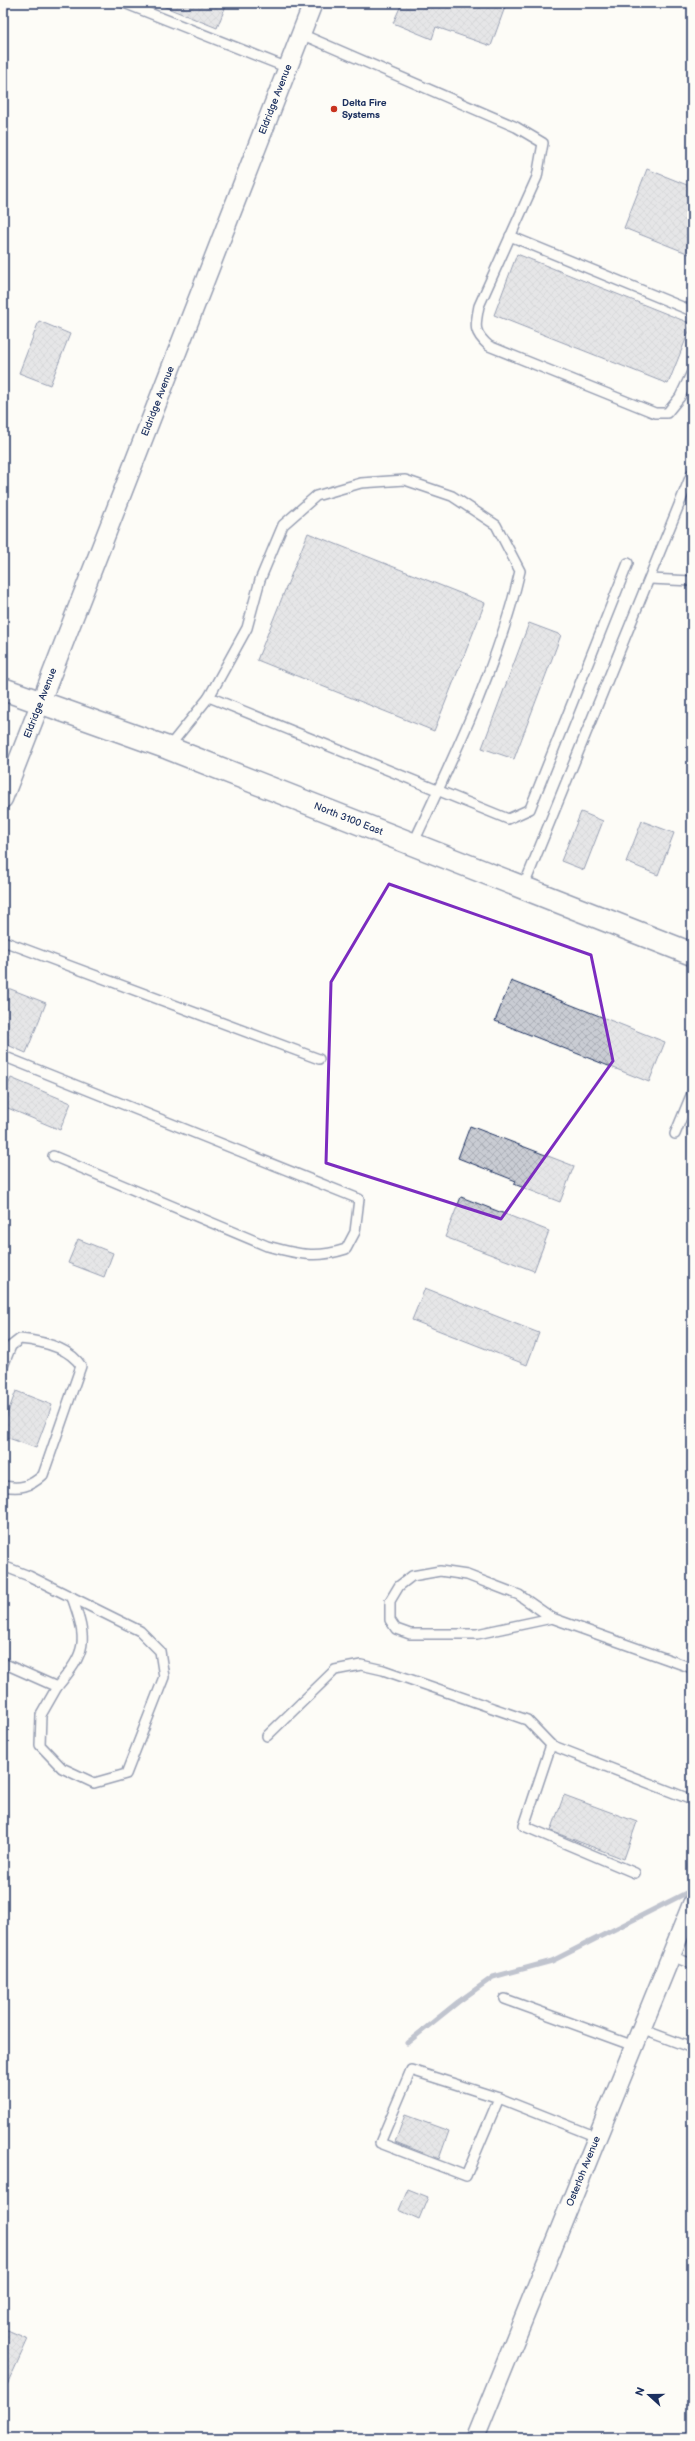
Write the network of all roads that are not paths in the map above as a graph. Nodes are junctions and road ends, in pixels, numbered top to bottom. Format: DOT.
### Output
graph roads {
  1 [pos="124,3"];
  2 [pos="314,3"];
  3 [pos="301,34"];
  4 [pos="288,68"];
  5 [pos="510,236"];
  6 [pos="692,311"];
  7 [pos="692,372"];
  8 [pos="692,473"];
  9 [pos="628,563"];
  10 [pos="650,579"];
  11 [pos="692,581"];
  12 [pos="3,689"];
  13 [pos="209,697"];
  14 [pos="41,703"];
  15 [pos="168,748"];
  16 [pos="438,789"];
  17 [pos="3,799"];
  18 [pos="413,844"];
  19 [pos="523,888"];
  20 [pos="3,941"];
  21 [pos="692,954"];
  22 [pos="3,1056"];
  23 [pos="319,1059"];
  24 [pos="692,1093"];
  25 [pos="675,1134"];
  26 [pos="53,1156"];
  27 [pos="3,1366"];
  28 [pos="3,1486"];
  29 [pos="3,1566"];
  30 [pos="72,1597"];
  31 [pos="552,1618"];
  32 [pos="3,1663"];
  33 [pos="692,1668"];
  34 [pos="57,1687"];
  35 [pos="267,1736"];
  36 [pos="551,1745"];
  37 [pos="692,1800"];
  38 [pos="635,1873"];
  39 [pos="692,1904"];
  40 [pos="671,1956"];
  41 [pos="692,1964"];
  42 [pos="505,1999"];
  43 [pos="638,2037"];
  44 [pos="692,2048"];
  45 [pos="499,2098"];
  46 [pos="597,2137"];
  47 [pos="475,2438"];
  1 -- 4 [label="lane"];
  2 -- 3 [label="street, Eldridge Avenue"];
  3 -- 4 [label="street, Eldridge Avenue"];
  3 -- 5 [label="lane"];
  4 -- 14 [label="street, Eldridge Avenue"];
  5 -- 6 [label="lane"];
  5 -- 7 [label="lane"];
  8 -- 10 [label="lane"];
  9 -- 16 [label="lane"];
  10 -- 11 [label="lane"];
  10 -- 19 [label="lane"];
  12 -- 14 [label="main road, North 3100 East"];
  13 -- 15 [label="lane"];
  13 -- 16 [label="lane"];
  13 -- 16 [label="lane"];
  14 -- 15 [label="main road, North 3100 East"];
  14 -- 17 [label="street, Eldridge Avenue"];
  15 -- 18 [label="main road, North 3100 East"];
  16 -- 18 [label="lane"];
  18 -- 19 [label="main road, North 3100 East"];
  19 -- 21 [label="main road, North 3100 East"];
  20 -- 23 [label="lane"];
  22 -- 26 [label="lane"];
  24 -- 25 [label="lane"];
  27 -- 28 [label="lane"];
  29 -- 30 [label="lane"];
  30 -- 34 [label="lane"];
  30 -- 34 [label="lane"];
  31 -- 31 [label="lane"];
  31 -- 33 [label="lane"];
  32 -- 34 [label="lane"];
  35 -- 36 [label="lane"];
  36 -- 37 [label="lane"];
  36 -- 38 [label="lane"];
  39 -- 40 [label="street, Osterloh Avenue"];
  40 -- 41 [label="lane"];
  40 -- 43 [label="street, Osterloh Avenue"];
  42 -- 43 [label="lane"];
  43 -- 44 [label="lane"];
  43 -- 46 [label="street, Osterloh Avenue"];
  45 -- 45 [label="lane"];
  45 -- 46 [label="lane"];
  46 -- 47 [label="street, Osterloh Avenue"];
}
